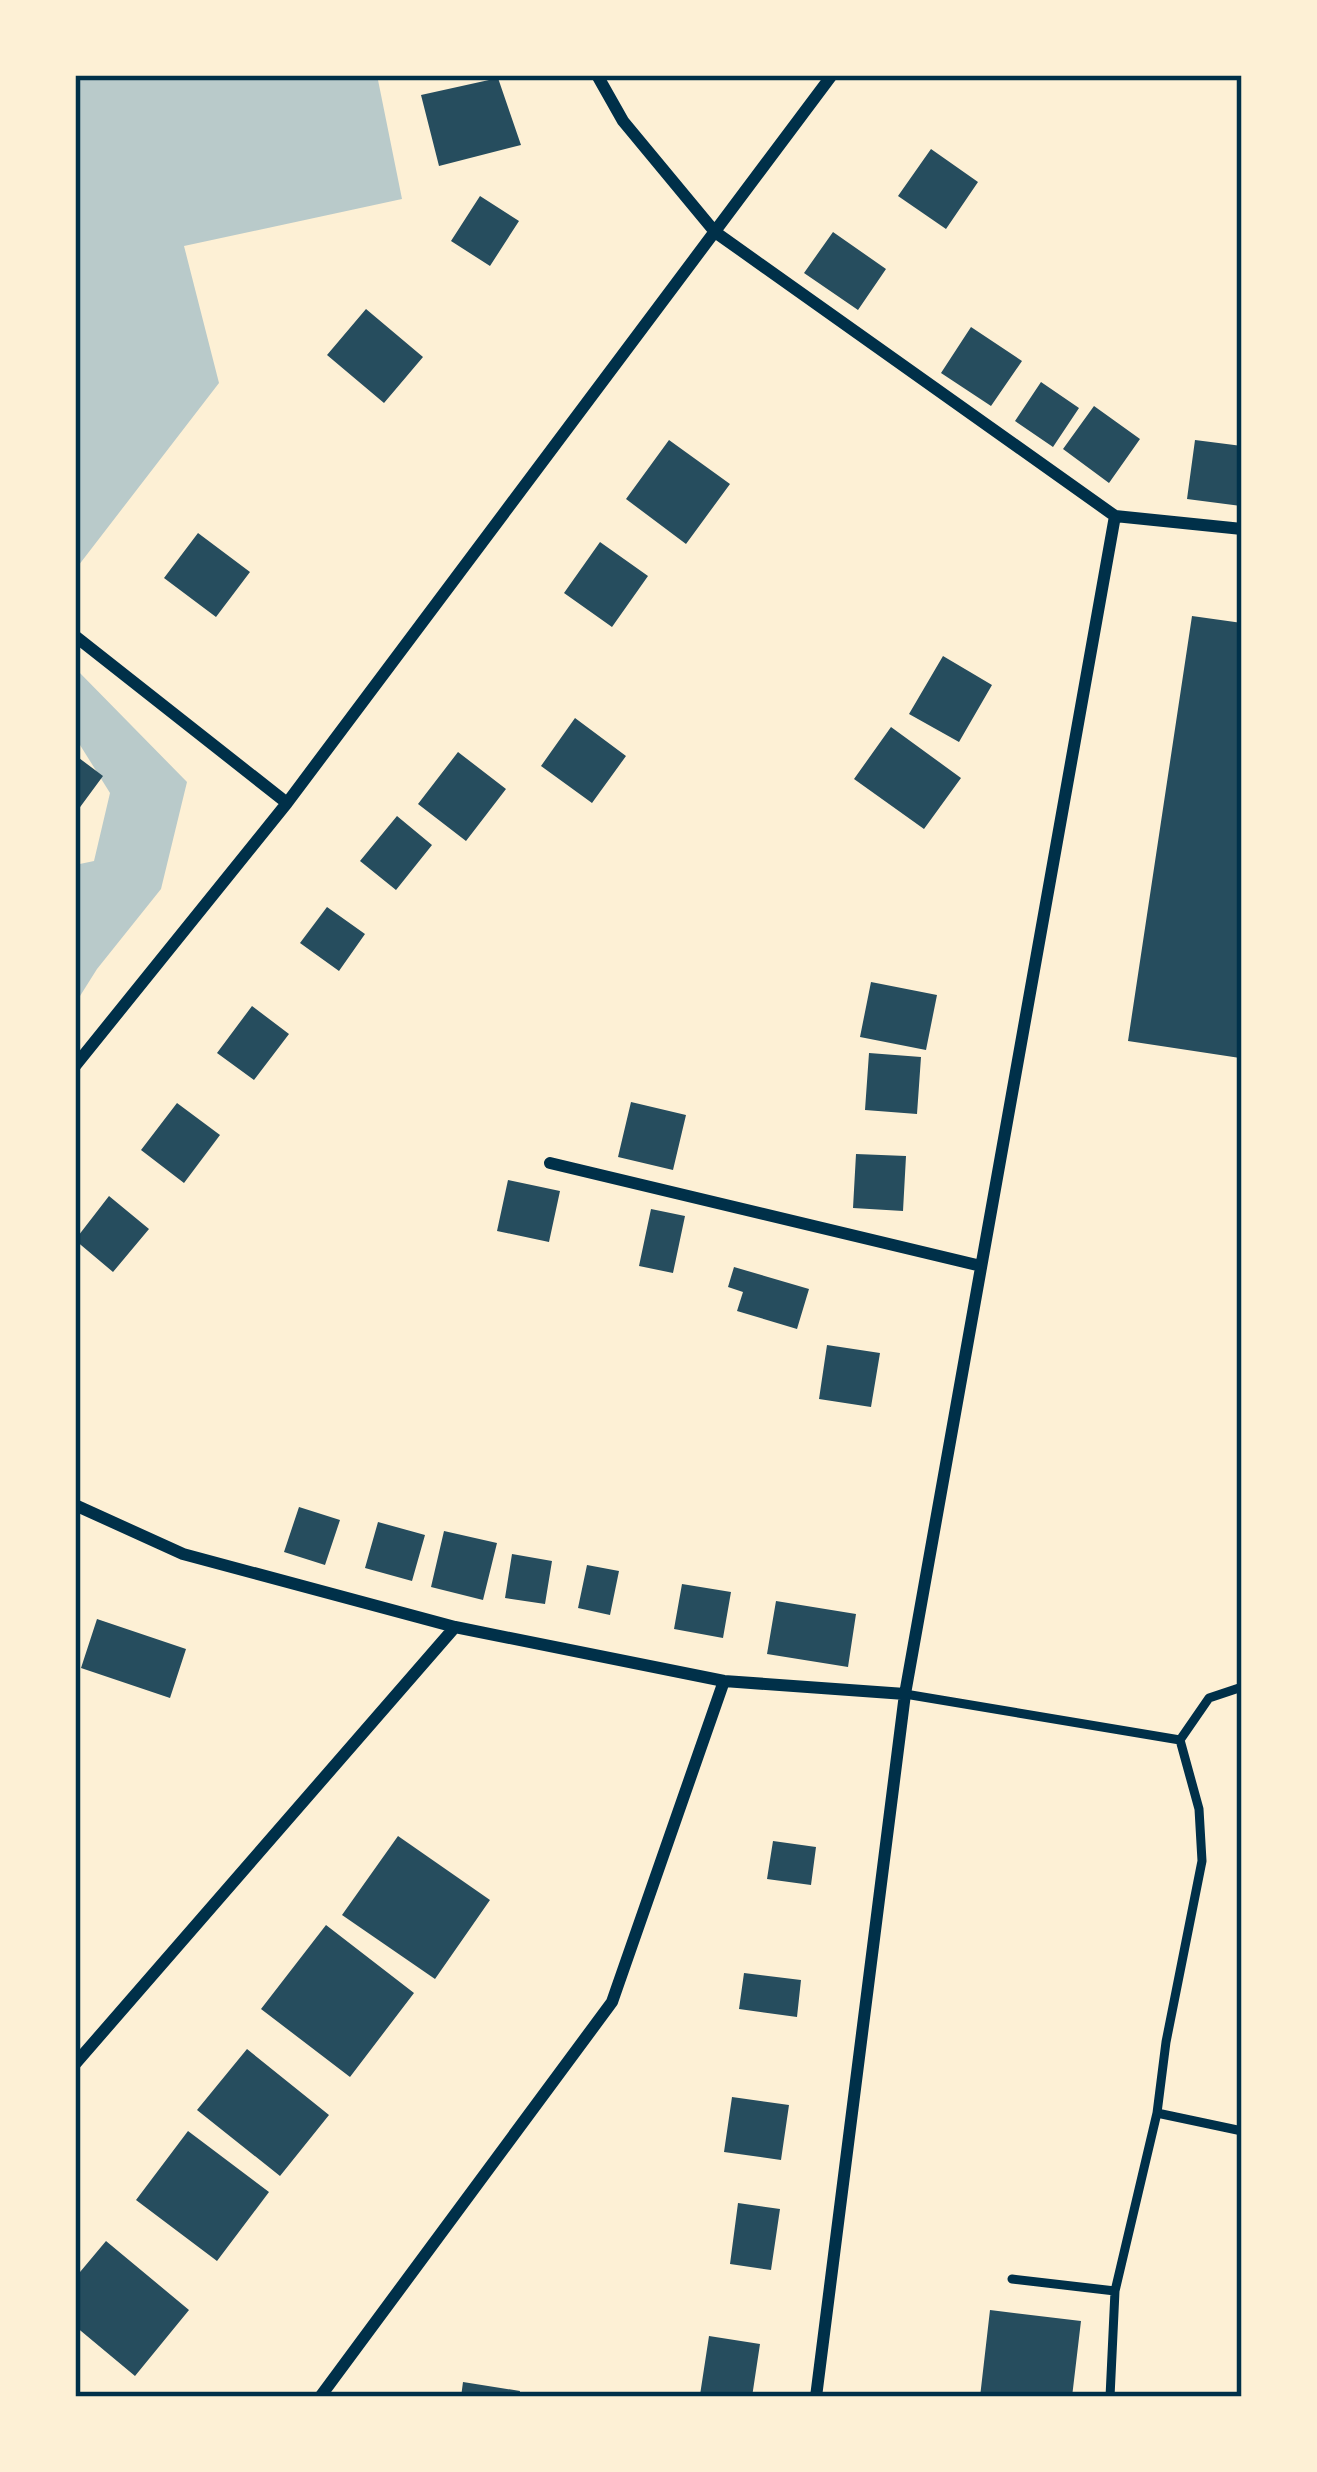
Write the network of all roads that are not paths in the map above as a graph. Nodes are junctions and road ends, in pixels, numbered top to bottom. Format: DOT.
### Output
graph roads {
  1 [pos="597,75"];
  2 [pos="832,75"];
  3 [pos="715,232"];
  4 [pos="1114,516"];
  5 [pos="1242,529"];
  6 [pos="75,636"];
  7 [pos="287,803"];
  8 [pos="75,1066"];
  9 [pos="550,1163"];
  10 [pos="981,1266"];
  11 [pos="75,1505"];
  12 [pos="455,1627"];
  13 [pos="724,1681"];
  14 [pos="1242,1687"];
  15 [pos="905,1694"];
  16 [pos="1180,1740"];
  17 [pos="75,2064"];
  18 [pos="1156,2114"];
  19 [pos="1242,2131"];
  20 [pos="1012,2279"];
  21 [pos="1115,2291"];
  22 [pos="320,2397"];
  23 [pos="816,2397"];
  24 [pos="1110,2397"];
  1 -- 3 [label="street"];
  2 -- 3 [label="street"];
  3 -- 4 [label="street"];
  3 -- 7 [label="street"];
  4 -- 5 [label="street"];
  4 -- 10 [label="street"];
  6 -- 7 [label="street"];
  7 -- 8 [label="street"];
  9 -- 10 [label="street"];
  10 -- 15 [label="street"];
  11 -- 12 [label="street"];
  12 -- 13 [label="street"];
  12 -- 17 [label="street"];
  13 -- 15 [label="street"];
  13 -- 22 [label="street"];
  14 -- 16 [label="lane"];
  15 -- 16 [label="lane"];
  15 -- 23 [label="street"];
  16 -- 18 [label="lane"];
  18 -- 19 [label="lane"];
  18 -- 21 [label="lane"];
  20 -- 21 [label="lane"];
  21 -- 24 [label="lane"];
}
